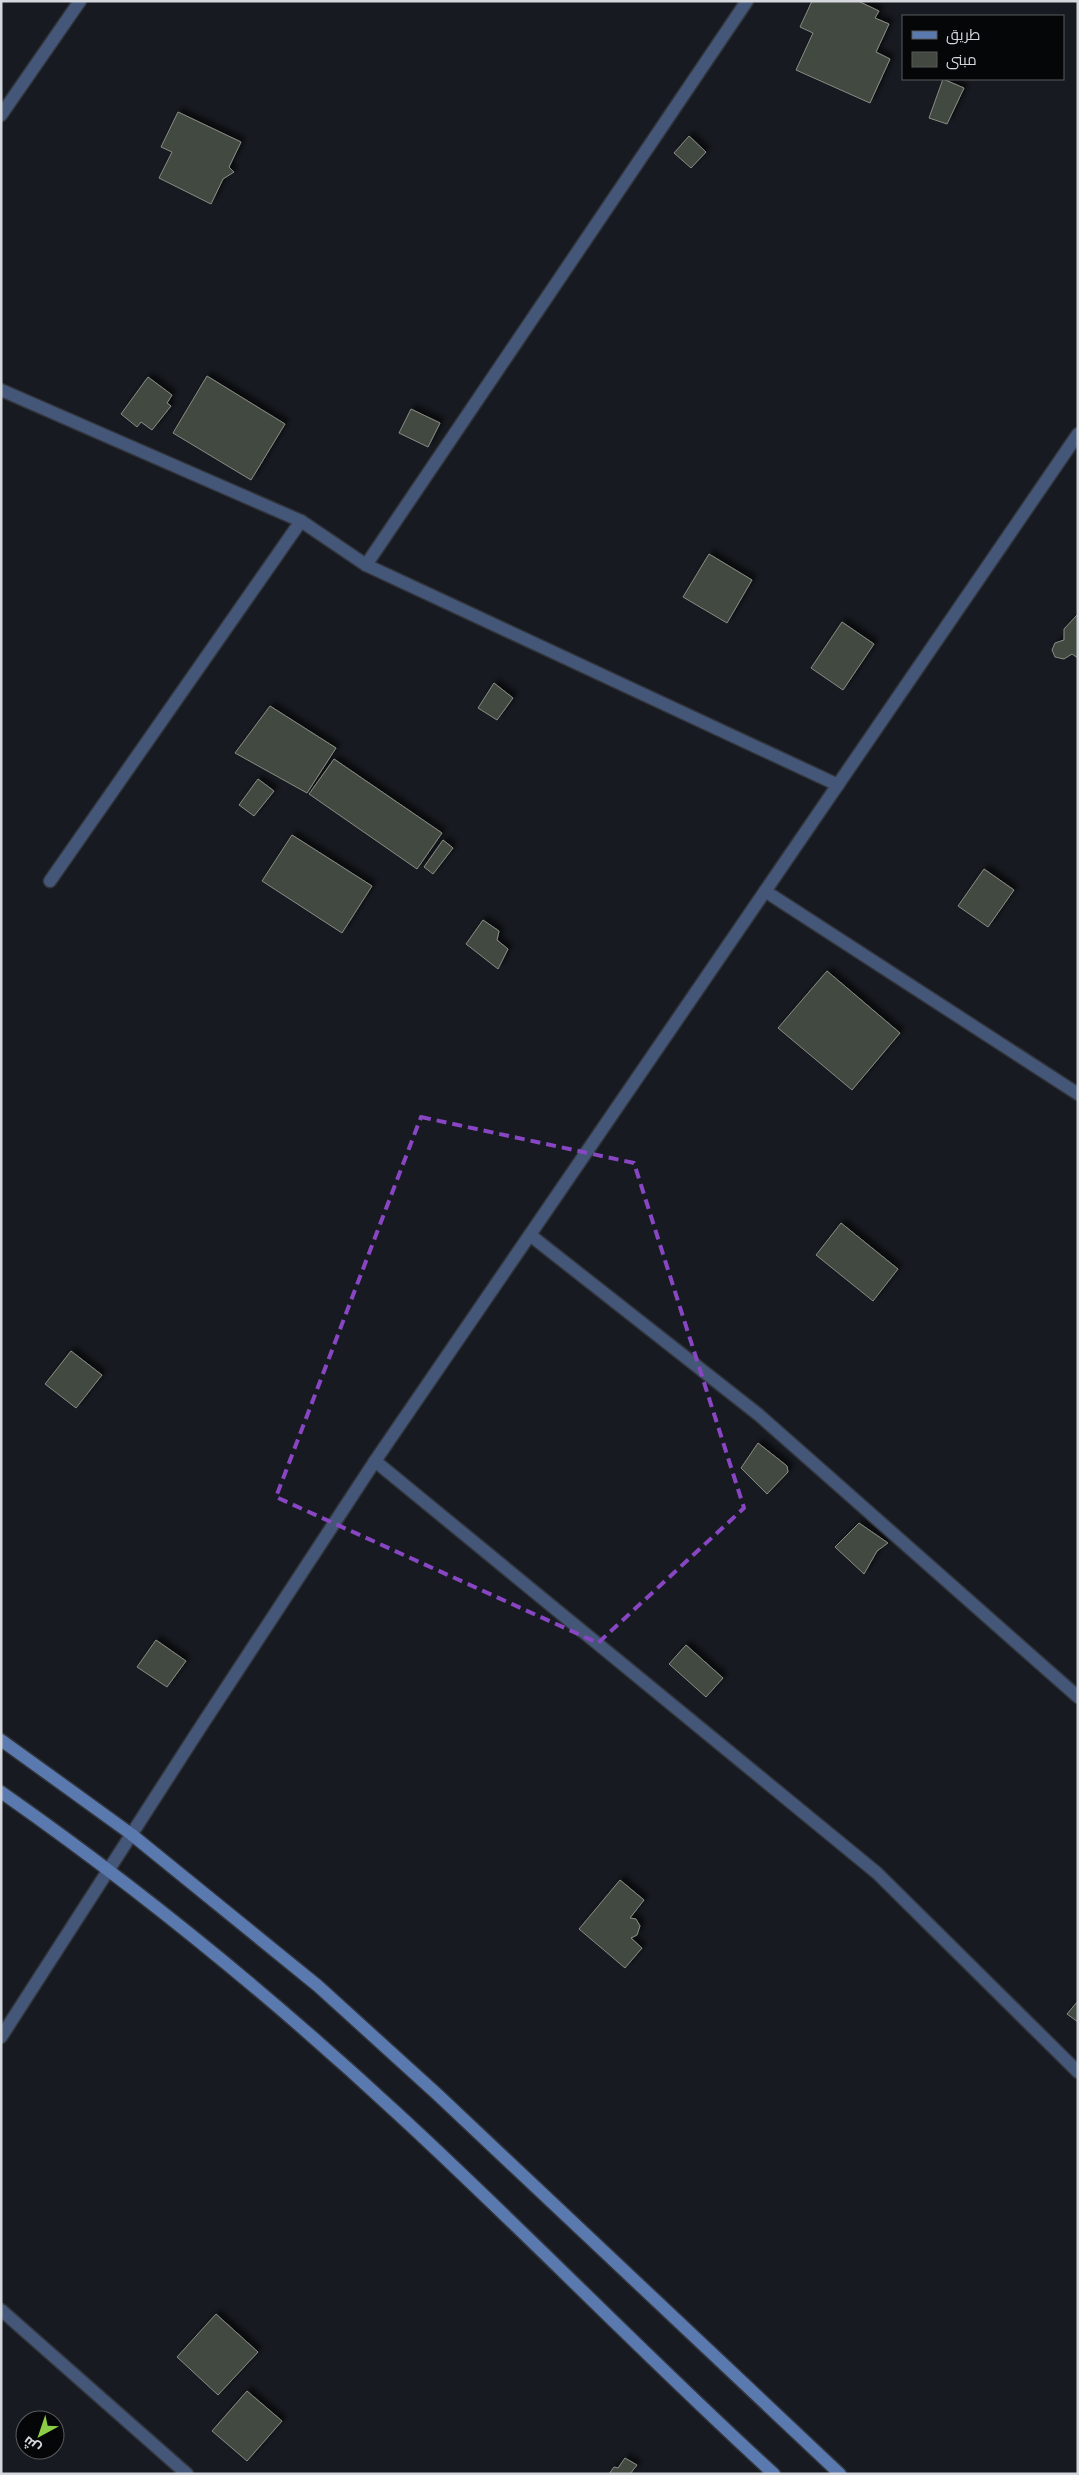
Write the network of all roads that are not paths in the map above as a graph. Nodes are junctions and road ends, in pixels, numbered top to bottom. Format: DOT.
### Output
graph roads {
  1 [pos="80,1"];
  2 [pos="747,1"];
  3 [pos="1,115"];
  4 [pos="1,390"];
  5 [pos="1078,434"];
  6 [pos="301,521"];
  7 [pos="366,565"];
  8 [pos="838,785"];
  9 [pos="50,881"];
  10 [pos="765,891"];
  11 [pos="1078,1094"];
  12 [pos="530,1235"];
  13 [pos="375,1461"];
  14 [pos="1078,1697"];
  15 [pos="1,1740"];
  16 [pos="1,1792"];
  17 [pos="131,1834"];
  18 [pos="108,1871"];
  19 [pos="1,2037"];
  20 [pos="1078,2072"];
  21 [pos="1,2310"];
  22 [pos="187,2474"];
  23 [pos="774,2474"];
  24 [pos="840,2474"];
  1 -- 3 [label="street"];
  2 -- 7 [label="street"];
  4 -- 6 [label="street"];
  5 -- 8 [label="street"];
  6 -- 7 [label="street"];
  6 -- 9 [label="street"];
  7 -- 8 [label="street"];
  8 -- 10 [label="street"];
  10 -- 11 [label="street"];
  10 -- 12 [label="street"];
  12 -- 13 [label="street"];
  12 -- 14 [label="street"];
  13 -- 17 [label="street"];
  13 -- 20 [label="street"];
  15 -- 17 [label="main road"];
  16 -- 18 [label="main road"];
  17 -- 18 [label="street"];
  17 -- 24 [label="main road"];
  18 -- 19 [label="street"];
  18 -- 23 [label="main road"];
  21 -- 22 [label="street"];
}
